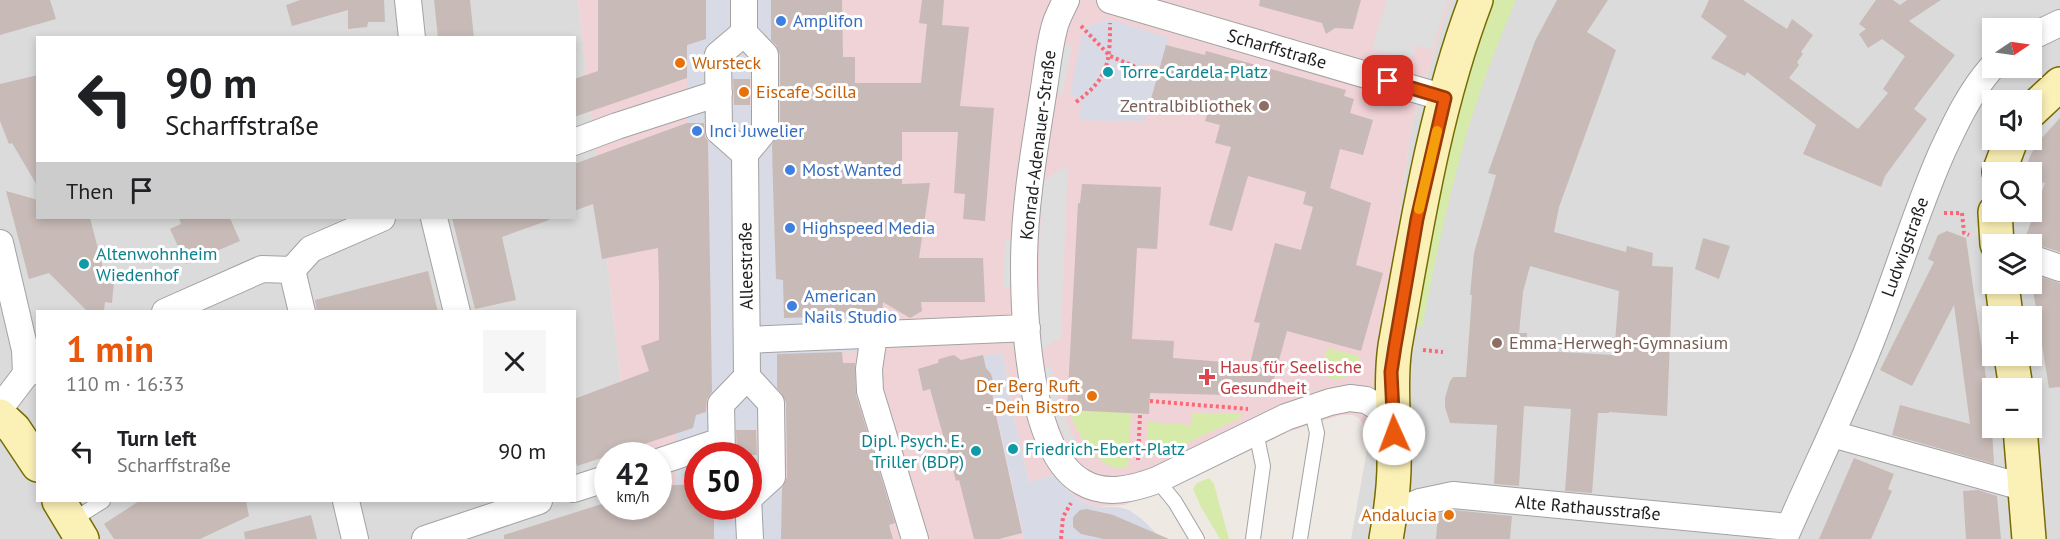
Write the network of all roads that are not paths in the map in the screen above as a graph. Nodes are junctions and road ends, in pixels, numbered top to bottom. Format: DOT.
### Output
graph roads {
  1 [pos="408,0"];
  2 [pos="744,0"];
  3 [pos="1066,0"];
  4 [pos="1476,0"];
  5 [pos="1128,6"];
  6 [pos="2060,23"];
  7 [pos="2042,32"];
  8 [pos="744,33"];
  9 [pos="412,36"];
  10 [pos="1982,78"];
  11 [pos="2060,84"];
  12 [pos="719,93"];
  13 [pos="1445,98"];
  14 [pos="2042,101"];
  15 [pos="576,141"];
  16 [pos="745,154"];
  17 [pos="380,219"];
  18 [pos="434,219"];
  19 [pos="0,243"];
  20 [pos="2042,262"];
  21 [pos="2060,268"];
  22 [pos="292,270"];
  23 [pos="170,310"];
  24 [pos="302,310"];
  25 [pos="457,310"];
  26 [pos="1027,328"];
  27 [pos="868,335"];
  28 [pos="747,340"];
  29 [pos="32,371"];
  30 [pos="747,377"];
  31 [pos="0,408"];
  32 [pos="1311,408"];
  33 [pos="0,416"];
  34 [pos="1393,417"];
  35 [pos="1256,432"];
  36 [pos="1832,434"];
  37 [pos="2021,438"];
  38 [pos="721,442"];
  39 [pos="36,462"];
  40 [pos="1147,475"];
  41 [pos="594,483"];
  42 [pos="762,486"];
  43 [pos="576,488"];
  44 [pos="2026,488"];
  45 [pos="101,502"];
  46 [pos="346,502"];
  47 [pos="532,502"];
  48 [pos="505,506"];
  49 [pos="70,520"];
  50 [pos="750,520"];
  51 [pos="1388,527"];
  52 [pos="1786,533"];
  53 [pos="355,539"];
  54 [pos="425,539"];
  55 [pos="750,539"];
  56 [pos="915,539"];
  57 [pos="1197,539"];
  58 [pos="1253,539"];
  59 [pos="1300,539"];
  60 [pos="2030,539"];
  1 -- 9 [label="street"];
  2 -- 8 [label="street"];
  3 -- 26 [label="street, Konrad-Adenauer-Straße"];
  4 -- 13 [label="main road"];
  5 -- 13 [label="street, Scharffstraße"];
  6 -- 7 [label="street"];
  8 -- 12 [label="street"];
  8 -- 16 [label="street"];
  10 -- 36 [label="street, Ludwigstraße"];
  11 -- 14 [label="main road"];
  12 -- 15 [label="street"];
  12 -- 16 [label="street"];
  13 -- 34 [label="main road"];
  16 -- 28 [label="street, Alleestraße"];
  17 -- 22 [label="street"];
  18 -- 25 [label="street"];
  19 -- 29 [label="street"];
  20 -- 21 [label="street"];
  22 -- 23 [label="street"];
  22 -- 24 [label="street"];
  26 -- 27 [label="street"];
  26 -- 40 [label="street, Konrad-Adenauer-Straße"];
  27 -- 28 [label="street"];
  27 -- 56 [label="street"];
  28 -- 30 [label="street, Alleestraße"];
  29 -- 31 [label="street"];
  30 -- 38 [label="street"];
  30 -- 42 [label="street"];
  32 -- 34 [label="street, Konrad-Adenauer-Straße"];
  32 -- 35 [label="street, Konrad-Adenauer-Straße"];
  32 -- 59 [label="lane"];
  33 -- 39 [label="main road"];
  34 -- 51 [label="main road"];
  35 -- 40 [label="street, Konrad-Adenauer-Straße"];
  35 -- 58 [label="lane"];
  36 -- 44 [label="street"];
  36 -- 52 [label="street, Ludwigstraße"];
  37 -- 44 [label="main road"];
  40 -- 57 [label="lane"];
  41 -- 43 [label="street"];
  44 -- 60 [label="main road"];
  45 -- 49 [label="lane"];
  46 -- 53 [label="street"];
  47 -- 48 [label="street"];
  48 -- 54 [label="street"];
  50 -- 55 [label="street"];
  51 -- 52 [label="street, Alte Rathausstraße"];
}
